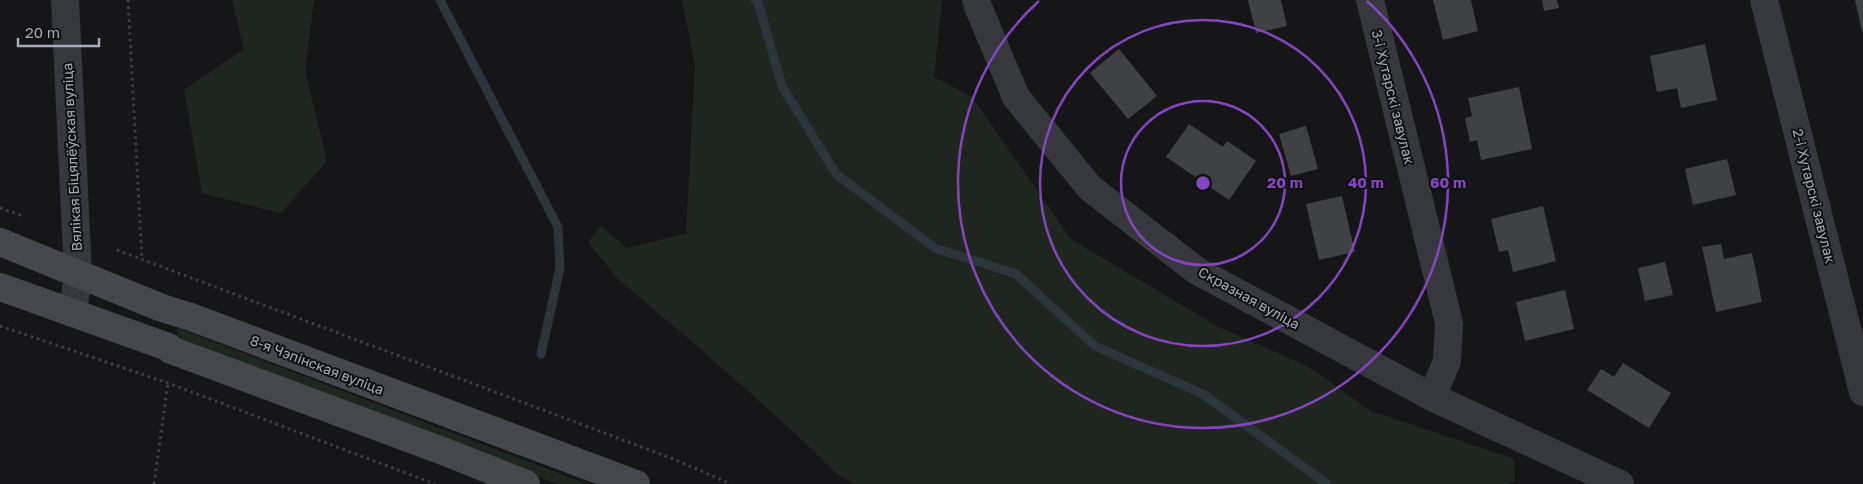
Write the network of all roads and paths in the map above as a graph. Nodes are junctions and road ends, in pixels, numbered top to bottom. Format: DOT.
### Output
graph roads {
  1 [pos="65,0"];
  2 [pos="128,0"];
  3 [pos="976,0"];
  4 [pos="1370,0"];
  5 [pos="1764,0"];
  6 [pos="0,208"];
  7 [pos="24,216"];
  8 [pos="0,242"];
  9 [pos="117,250"];
  10 [pos="142,260"];
  11 [pos="78,275"];
  12 [pos="0,288"];
  13 [pos="73,313"];
  14 [pos="0,326"];
  15 [pos="168,383"];
  16 [pos="1863,392"];
  17 [pos="1432,397"];
  18 [pos="154,484"];
  19 [pos="435,484"];
  20 [pos="526,484"];
  21 [pos="636,484"];
  22 [pos="731,484"];
  23 [pos="1620,484"];
  1 -- 11 [label="street, Вялікая Біцялёўская вуліца"];
  2 -- 10 [label="path"];
  3 -- 17 [label="street, Скразная вуліца"];
  4 -- 17 [label="street, 3-і Хутарскі завулак"];
  5 -- 16 [label="street, 2-і Хутарскі завулак"];
  6 -- 7 [label="path"];
  8 -- 11 [label="main road, 8-я Чэпінская вуліца"];
  9 -- 10 [label="path"];
  10 -- 22 [label="path"];
  11 -- 13 [label="street, Вялікая Біцялёўская вуліца"];
  11 -- 21 [label="main road, 8-я Чэпінская вуліца"];
  12 -- 13 [label="main road"];
  13 -- 20 [label="main road"];
  14 -- 15 [label="path"];
  15 -- 18 [label="path"];
  15 -- 19 [label="path"];
  17 -- 23 [label="street, Скразная вуліца"];
}
